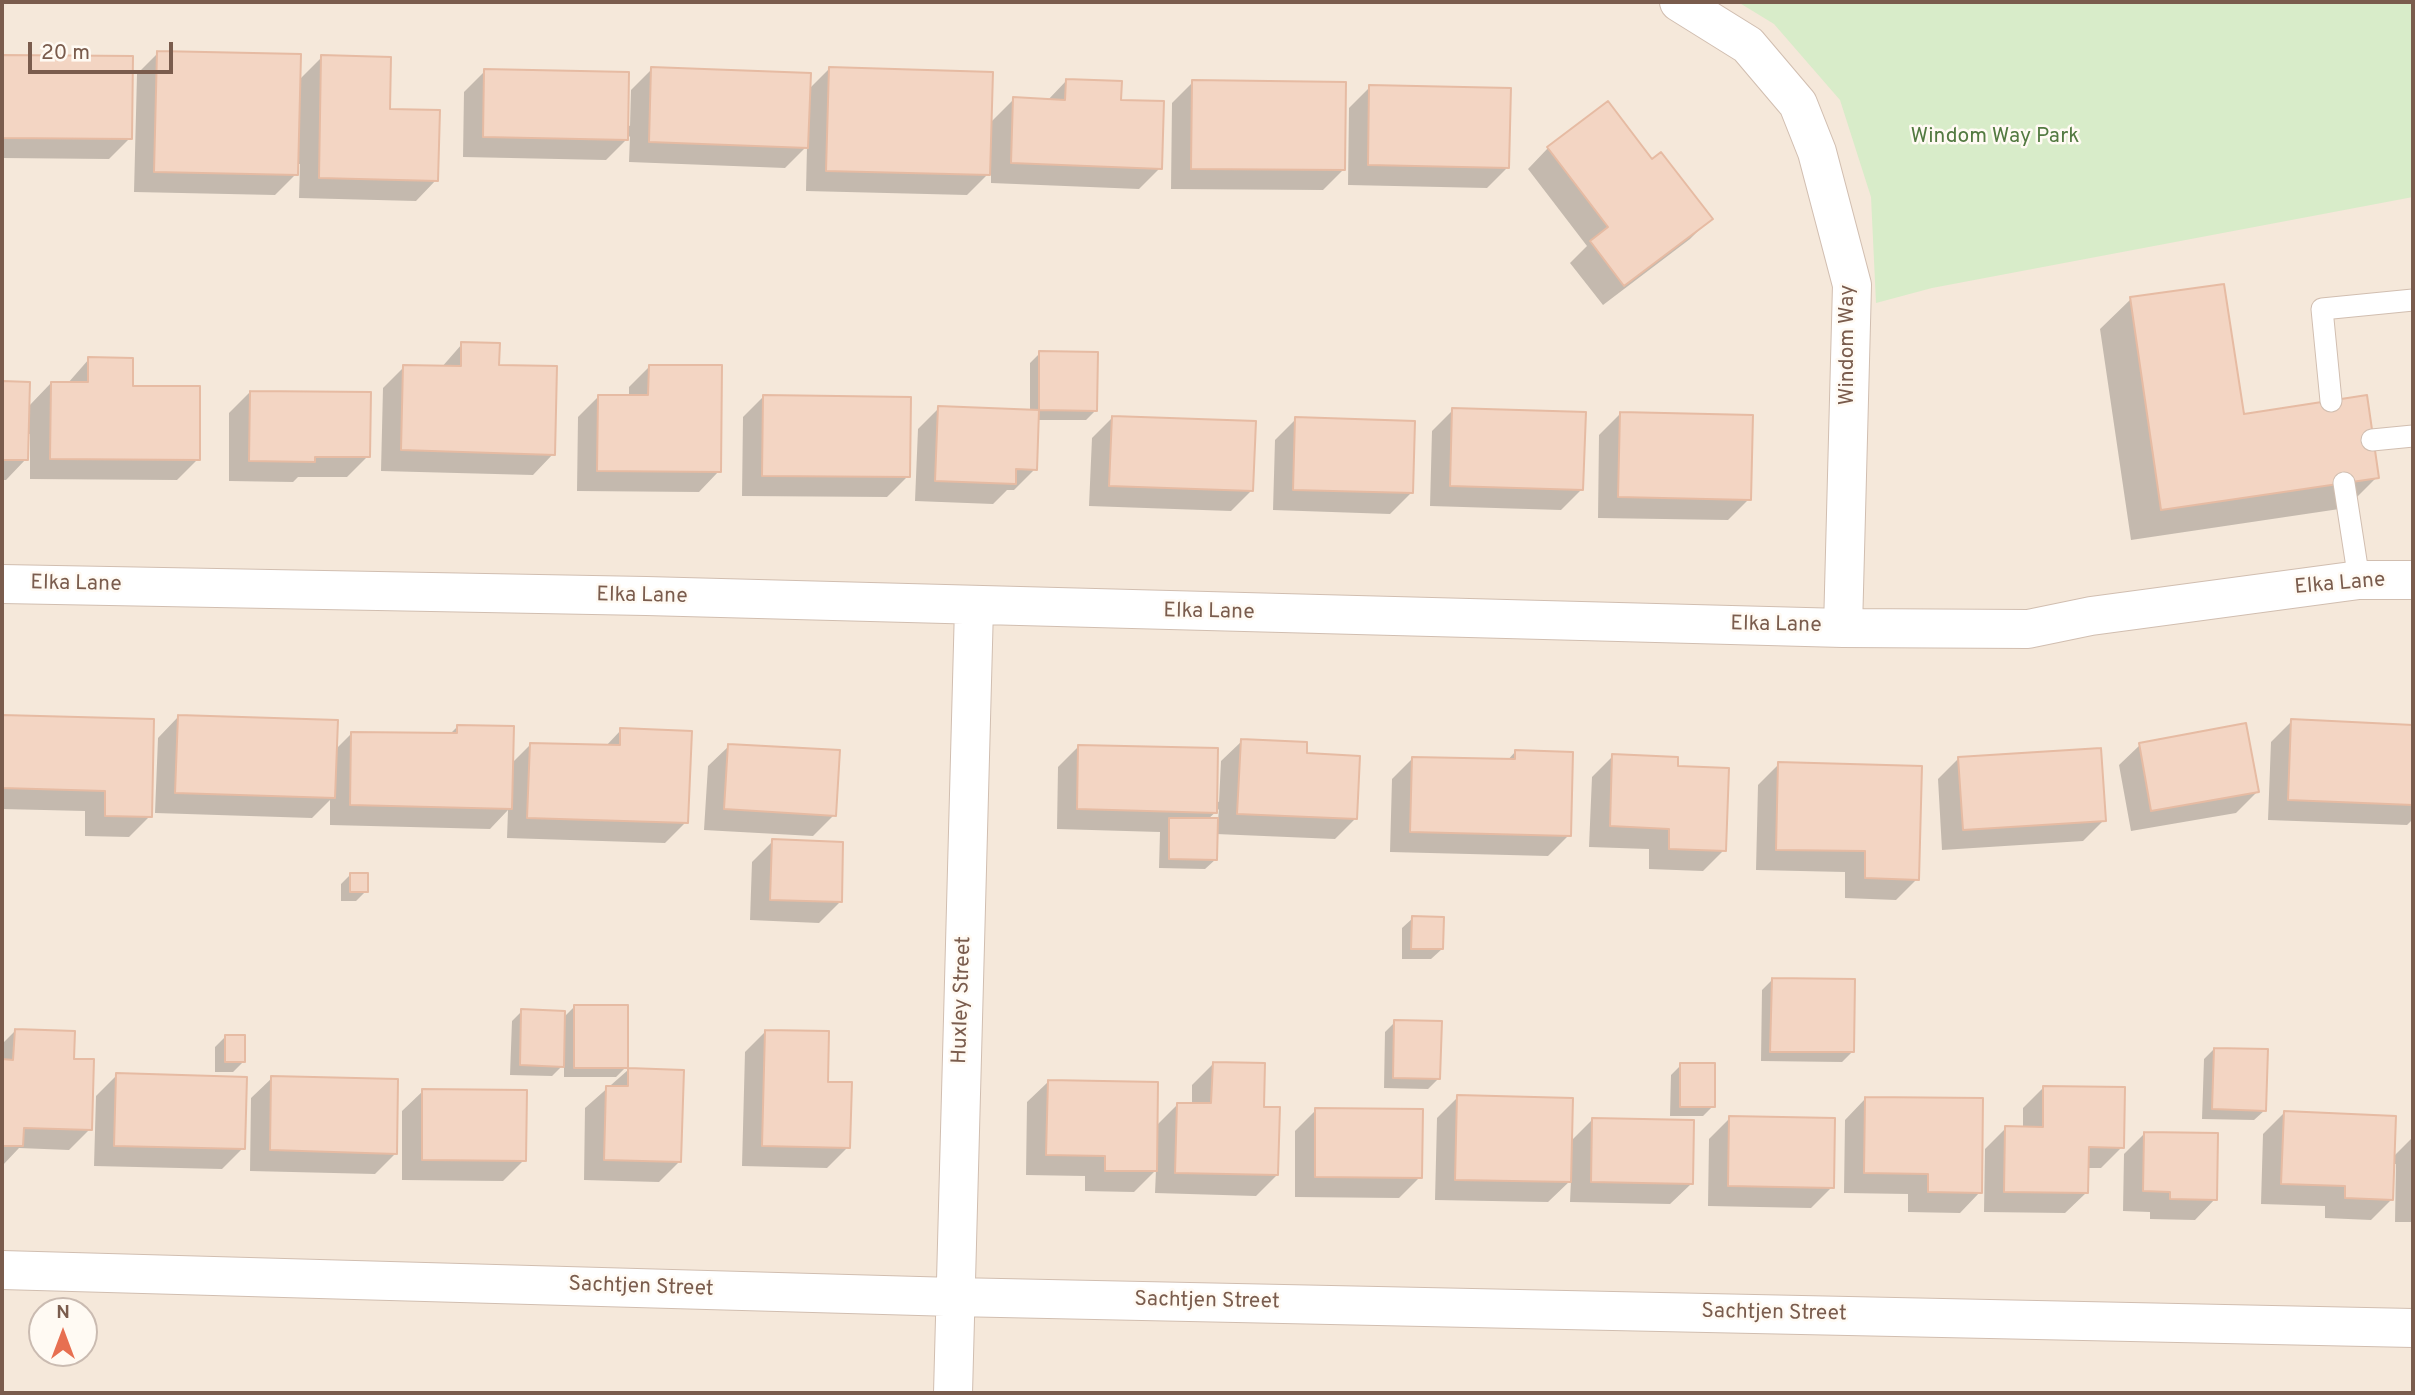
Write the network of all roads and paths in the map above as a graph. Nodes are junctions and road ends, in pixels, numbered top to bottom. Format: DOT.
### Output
graph roads {
  1 [pos="1679,2"];
  2 [pos="2413,300"];
  3 [pos="2331,401"];
  4 [pos="2413,436"];
  5 [pos="2372,440"];
  6 [pos="2344,483"];
  7 [pos="2359,580"];
  8 [pos="2413,580"];
  9 [pos="2,584"];
  10 [pos="974,607"];
  11 [pos="1843,628"];
  12 [pos="2,1270"];
  13 [pos="954,1297"];
  14 [pos="2413,1328"];
  15 [pos="953,1393"];
  1 -- 11 [label="street, Windom Way"];
  2 -- 3 [label="lane"];
  4 -- 5 [label="lane"];
  6 -- 7 [label="lane"];
  7 -- 8 [label="street, Elka Lane"];
  7 -- 11 [label="street, Elka Lane"];
  9 -- 10 [label="street, Elka Lane"];
  10 -- 11 [label="street, Elka Lane"];
  10 -- 13 [label="street, Huxley Street"];
  12 -- 13 [label="street, Sachtjen Street"];
  13 -- 14 [label="street, Sachtjen Street"];
  13 -- 15 [label="street, Huxley Street"];
}
